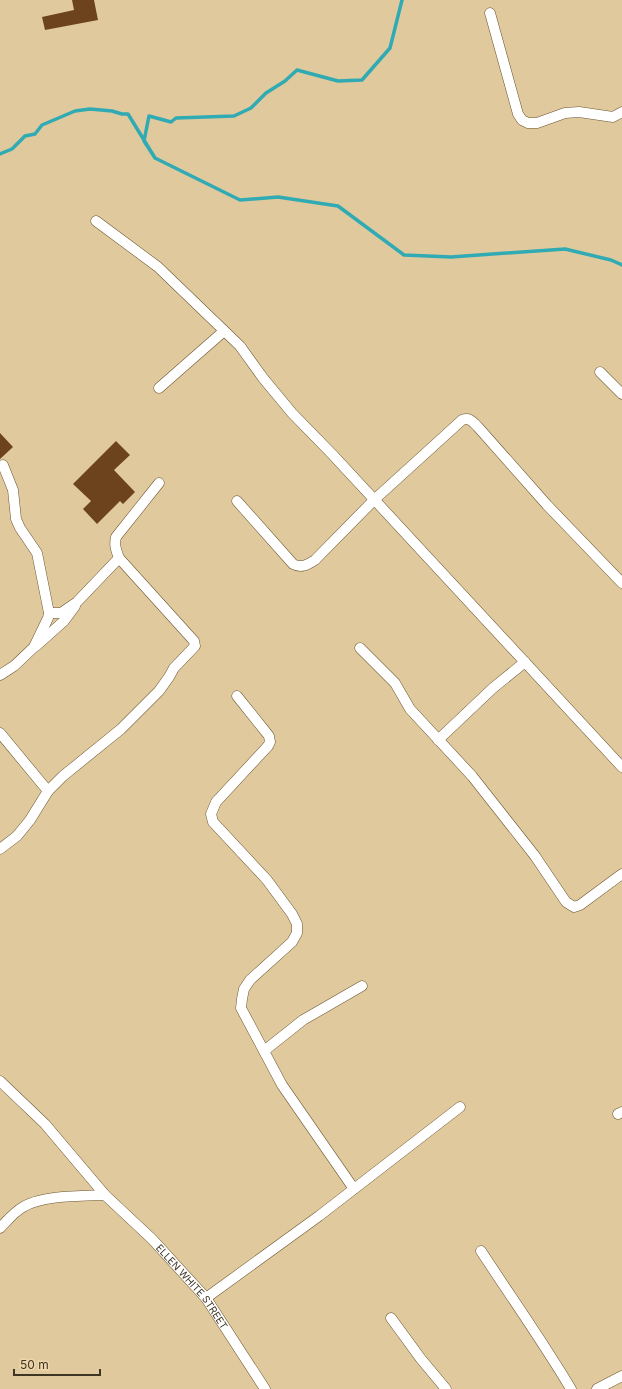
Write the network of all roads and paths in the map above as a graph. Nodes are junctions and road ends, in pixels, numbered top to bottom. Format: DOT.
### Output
graph roads {
  1 [pos="490,13"];
  2 [pos="622,112"];
  3 [pos="96,221"];
  4 [pos="224,331"];
  5 [pos="600,372"];
  6 [pos="158,388"];
  7 [pos="622,394"];
  8 [pos="3,465"];
  9 [pos="159,482"];
  10 [pos="374,500"];
  11 [pos="237,501"];
  12 [pos="119,558"];
  13 [pos="621,579"];
  14 [pos="77,602"];
  15 [pos="49,613"];
  16 [pos="34,647"];
  17 [pos="360,648"];
  18 [pos="525,662"];
  19 [pos="0,675"];
  20 [pos="237,696"];
  21 [pos="0,733"];
  22 [pos="438,740"];
  23 [pos="622,767"];
  24 [pos="48,791"];
  25 [pos="0,849"];
  26 [pos="622,874"];
  27 [pos="362,986"];
  28 [pos="264,1051"];
  29 [pos="0,1081"];
  30 [pos="460,1107"];
  31 [pos="354,1189"];
  32 [pos="106,1195"];
  33 [pos="0,1228"];
  34 [pos="481,1251"];
  35 [pos="206,1298"];
  36 [pos="391,1318"];
  37 [pos="622,1376"];
  38 [pos="265,1389"];
  39 [pos="446,1389"];
  40 [pos="571,1389"];
  41 [pos="597,1389"];
  1 -- 2 [label="street"];
  3 -- 4 [label="street"];
  4 -- 6 [label="street"];
  4 -- 10 [label="street"];
  5 -- 7 [label="street"];
  8 -- 15 [label="street"];
  9 -- 12 [label="street"];
  10 -- 11 [label="street"];
  10 -- 13 [label="street"];
  10 -- 18 [label="street"];
  12 -- 14 [label="street"];
  12 -- 24 [label="street"];
  14 -- 15 [label="street"];
  14 -- 16 [label="street"];
  15 -- 16 [label="street"];
  16 -- 19 [label="street"];
  17 -- 22 [label="street"];
  18 -- 22 [label="street"];
  18 -- 23 [label="street"];
  20 -- 28 [label="street"];
  21 -- 24 [label="street"];
  22 -- 26 [label="street"];
  24 -- 25 [label="street"];
  27 -- 28 [label="street"];
  28 -- 31 [label="street"];
  29 -- 32 [label="street, ELLEN WHITE STREET"];
  30 -- 31 [label="street"];
  31 -- 35 [label="street"];
  32 -- 33 [label="street"];
  32 -- 35 [label="street, ELLEN WHITE STREET"];
  34 -- 40 [label="street"];
  35 -- 38 [label="street, ELLEN WHITE STREET"];
  36 -- 39 [label="street"];
  37 -- 41 [label="street"];
}
